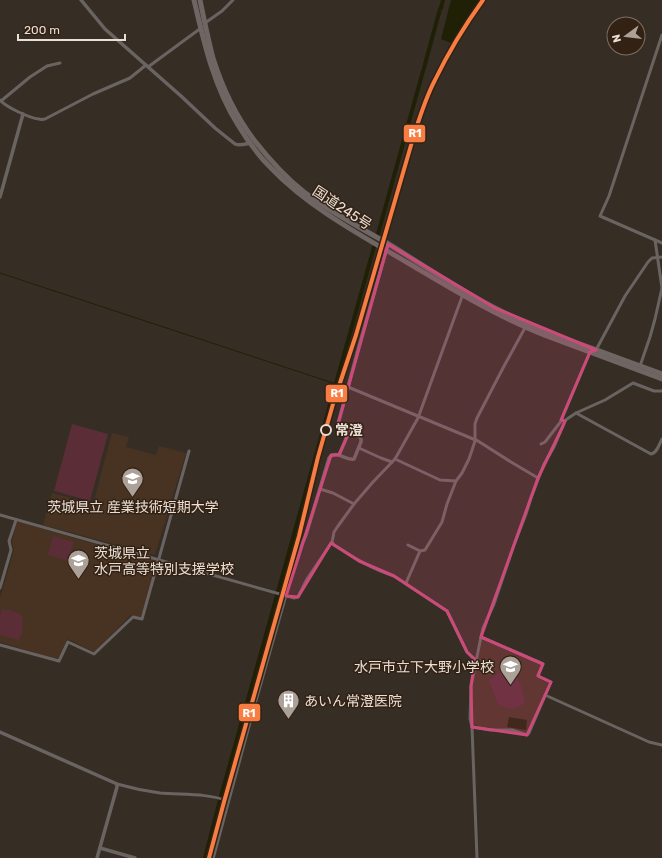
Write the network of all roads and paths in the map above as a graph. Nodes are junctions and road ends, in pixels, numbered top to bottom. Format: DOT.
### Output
graph roads {
  1 [pos="81,0"];
  2 [pos="194,0"];
  3 [pos="200,0"];
  4 [pos="233,0"];
  5 [pos="205,23"];
  6 [pos="201,28"];
  7 [pos="662,36"];
  8 [pos="60,63"];
  9 [pos="147,66"];
  10 [pos="0,101"];
  11 [pos="23,114"];
  12 [pos="252,141"];
  13 [pos="0,197"];
  14 [pos="655,240"];
  15 [pos="662,243"];
  16 [pos="388,244"];
  17 [pos="386,250"];
  18 [pos="662,257"];
  19 [pos="658,258"];
  20 [pos="463,294"];
  21 [pos="526,326"];
  22 [pos="596,350"];
  23 [pos="590,352"];
  24 [pos="640,366"];
  25 [pos="662,374"];
  26 [pos="662,379"];
  27 [pos="348,387"];
  28 [pos="662,392"];
  29 [pos="576,413"];
  30 [pos="418,418"];
  31 [pos="564,421"];
  32 [pos="349,432"];
  33 [pos="662,439"];
  34 [pos="474,441"];
  35 [pos="541,444"];
  36 [pos="359,448"];
  37 [pos="189,452"];
  38 [pos="339,455"];
  39 [pos="393,460"];
  40 [pos="538,478"];
  41 [pos="456,481"];
  42 [pos="320,489"];
  43 [pos="354,504"];
  44 [pos="0,515"];
  45 [pos="16,520"];
  46 [pos="332,542"];
  47 [pos="408,545"];
  48 [pos="420,551"];
  49 [pos="158,559"];
  50 [pos="406,583"];
  51 [pos="0,588"];
  52 [pos="286,596"];
  53 [pos="481,637"];
  54 [pos="0,644"];
  55 [pos="476,660"];
  56 [pos="545,695"];
  57 [pos="472,727"];
  58 [pos="0,732"];
  59 [pos="662,745"];
  60 [pos="116,784"];
  61 [pos="228,801"];
  62 [pos="100,848"];
  63 [pos="97,858"];
  64 [pos="135,858"];
  65 [pos="213,858"];
  66 [pos="477,858"];
  1 -- 9 [label="street"];
  2 -- 6 [label="highway, 国道245号"];
  3 -- 5 [label="highway, 国道245号"];
  4 -- 5 [label="street"];
  5 -- 12 [label="highway, 国道245号"];
  6 -- 9 [label="street"];
  6 -- 12 [label="highway, 国道245号"];
  7 -- 14 [label="street"];
  8 -- 10 [label="street"];
  9 -- 11 [label="street"];
  9 -- 12 [label="street"];
  10 -- 11 [label="street"];
  11 -- 13 [label="street"];
  12 -- 16 [label="highway, 国道245号"];
  12 -- 17 [label="highway, 国道245号"];
  14 -- 15 [label="street"];
  14 -- 19 [label="street"];
  16 -- 17 [label="street"];
  16 -- 20 [label="highway, 国道245号"];
  17 -- 20 [label="highway, 国道245号"];
  17 -- 27 [label="street"];
  18 -- 19 [label="street"];
  19 -- 22 [label="street"];
  19 -- 24 [label="street"];
  20 -- 21 [label="highway, 国道245号"];
  20 -- 30 [label="street"];
  21 -- 22 [label="highway, 国道245号"];
  21 -- 23 [label="highway, 国道245号"];
  21 -- 34 [label="street"];
  22 -- 23 [label="street"];
  22 -- 24 [label="highway, 国道245号"];
  23 -- 26 [label="highway, 国道245号"];
  23 -- 31 [label="street"];
  24 -- 25 [label="highway, 国道245号"];
  27 -- 30 [label="street"];
  27 -- 32 [label="street"];
  28 -- 29 [label="street"];
  29 -- 31 [label="street"];
  29 -- 33 [label="street"];
  30 -- 34 [label="street"];
  30 -- 39 [label="street"];
  31 -- 35 [label="street"];
  31 -- 40 [label="street"];
  32 -- 36 [label="street"];
  32 -- 38 [label="street"];
  34 -- 40 [label="street"];
  34 -- 41 [label="street"];
  36 -- 38 [label="street"];
  36 -- 39 [label="street"];
  37 -- 49 [label="street"];
  38 -- 42 [label="street"];
  39 -- 41 [label="street"];
  39 -- 43 [label="street"];
  40 -- 53 [label="street"];
  41 -- 48 [label="street"];
  42 -- 43 [label="street"];
  42 -- 52 [label="street"];
  43 -- 46 [label="street"];
  44 -- 45 [label="street"];
  45 -- 49 [label="street"];
  45 -- 51 [label="street"];
  46 -- 50 [label="street"];
  46 -- 52 [label="street"];
  47 -- 48 [label="street"];
  48 -- 50 [label="street"];
  49 -- 52 [label="street"];
  49 -- 54 [label="street"];
  50 -- 55 [label="street"];
  52 -- 61 [label="street"];
  53 -- 55 [label="street"];
  53 -- 56 [label="street"];
  55 -- 57 [label="street"];
  56 -- 57 [label="street"];
  56 -- 59 [label="street"];
  57 -- 66 [label="street"];
  58 -- 60 [label="street"];
  60 -- 61 [label="street"];
  60 -- 62 [label="street"];
  61 -- 65 [label="street"];
  62 -- 63 [label="street"];
  62 -- 64 [label="street"];
}
